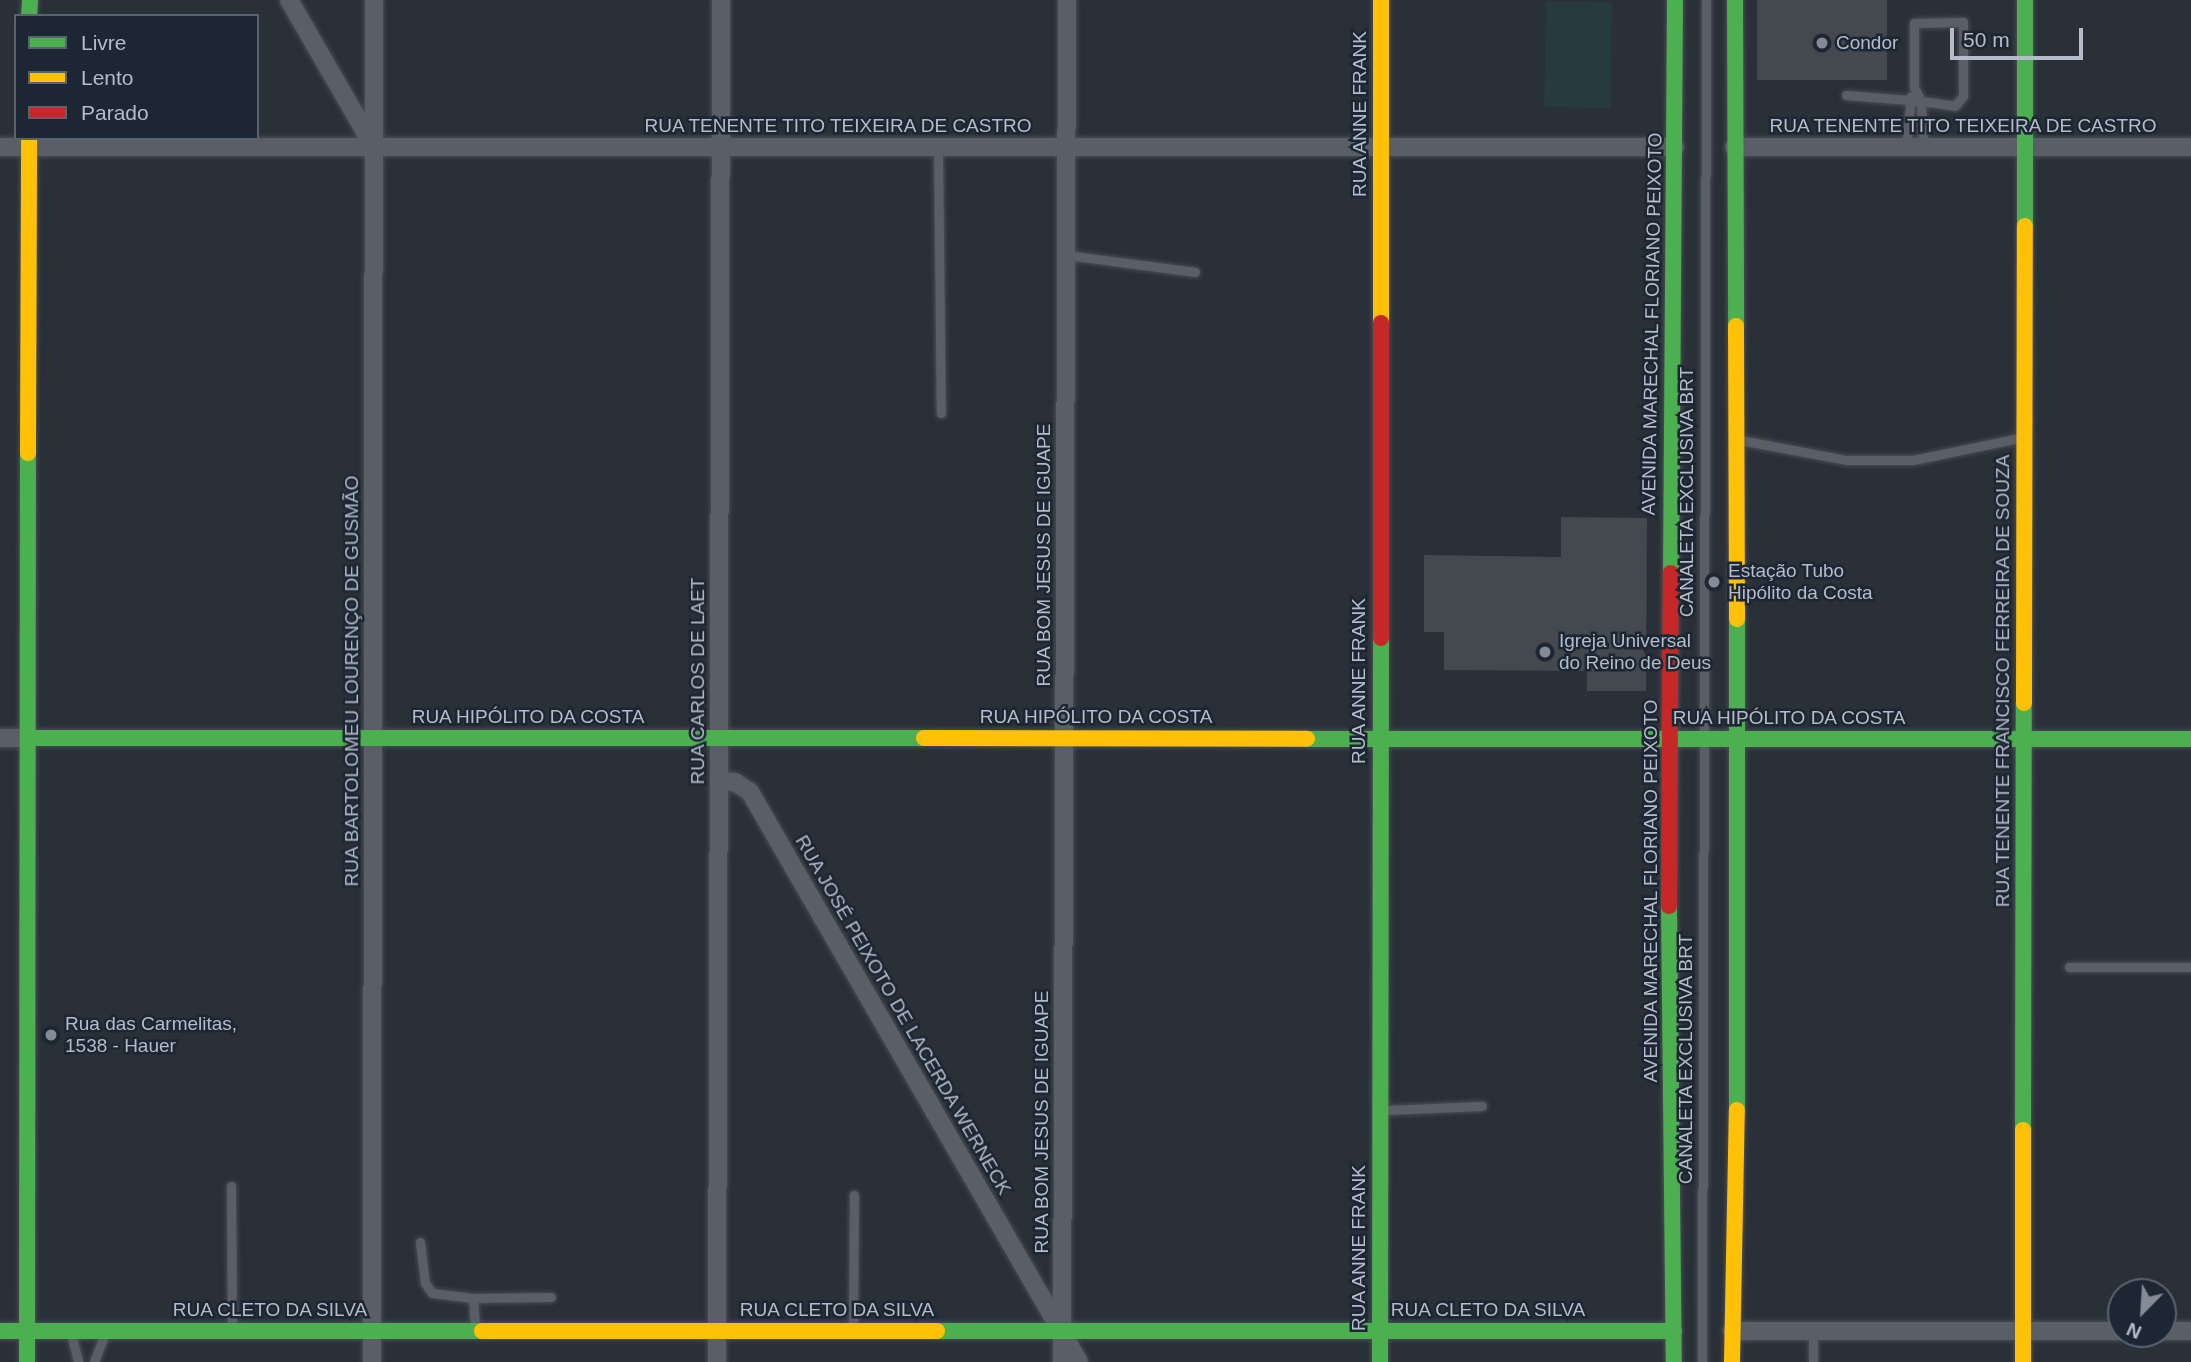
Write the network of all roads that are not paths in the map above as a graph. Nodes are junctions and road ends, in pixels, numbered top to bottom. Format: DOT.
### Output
graph roads {
  1 [pos="289,0"];
  2 [pos="374,0"];
  3 [pos="721,0"];
  4 [pos="1067,0"];
  5 [pos="1381,0"];
  6 [pos="1675,0"];
  7 [pos="1706,0"];
  8 [pos="1735,0"];
  9 [pos="2025,0"];
  10 [pos="1914,87"];
  11 [pos="1846,94"];
  12 [pos="1909,101"];
  13 [pos="1921,101"];
  14 [pos="29,143"];
  15 [pos="0,147"];
  16 [pos="374,147"];
  17 [pos="721,147"];
  18 [pos="938,147"];
  19 [pos="1066,147"];
  20 [pos="1381,147"];
  21 [pos="1675,147"];
  22 [pos="1734,147"];
  23 [pos="1915,147"];
  24 [pos="2024,147"];
  25 [pos="2191,147"];
  26 [pos="1066,255"];
  27 [pos="1195,272"];
  28 [pos="941,414"];
  29 [pos="2024,438"];
  30 [pos="1738,440"];
  31 [pos="0,738"];
  32 [pos="28,738"];
  33 [pos="373,738"];
  34 [pos="719,738"];
  35 [pos="1065,738"];
  36 [pos="1380,738"];
  37 [pos="1670,738"];
  38 [pos="1704,738"];
  39 [pos="1737,738"];
  40 [pos="2024,739"];
  41 [pos="2191,739"];
  42 [pos="719,781"];
  43 [pos="2069,967"];
  44 [pos="2191,967"];
  45 [pos="1482,1106"];
  46 [pos="1380,1110"];
  47 [pos="231,1186"];
  48 [pos="854,1195"];
  49 [pos="420,1242"];
  50 [pos="473,1297"];
  51 [pos="551,1297"];
  52 [pos="0,1331"];
  53 [pos="27,1331"];
  54 [pos="71,1331"];
  55 [pos="106,1331"];
  56 [pos="232,1331"];
  57 [pos="373,1331"];
  58 [pos="475,1331"];
  59 [pos="718,1331"];
  60 [pos="852,1331"];
  61 [pos="1380,1331"];
  62 [pos="1674,1331"];
  63 [pos="1732,1331"];
  64 [pos="1813,1331"];
  65 [pos="2023,1331"];
  66 [pos="2107,1331"];
  67 [pos="1062,1332"];
  68 [pos="27,1362"];
  69 [pos="78,1362"];
  70 [pos="94,1362"];
  71 [pos="372,1362"];
  72 [pos="717,1362"];
  73 [pos="1062,1362"];
  74 [pos="1079,1362"];
  75 [pos="1380,1362"];
  76 [pos="1674,1362"];
  77 [pos="1702,1362"];
  78 [pos="1732,1362"];
  79 [pos="1813,1362"];
  80 [pos="2023,1362"];
  1 -- 16 [label="street"];
  2 -- 16 [label="street, RUA BARTOLOMEU LOURENÇO DE GUSMÃO"];
  3 -- 17 [label="street, RUA CARLOS DE LAET"];
  4 -- 19 [label="street, RUA BOM JESUS DE IGUAPE"];
  5 -- 20 [label="street, RUA ANNE FRANK"];
  6 -- 21 [label="street, AVENIDA MARECHAL FLORIANO PEIXOTO"];
  7 -- 38 [label="lane, CANALETA EXCLUSIVA BRT"];
  8 -- 22 [label="street"];
  9 -- 24 [label="street, RUA TENENTE FRANCISCO FERREIRA DE SOUZA"];
  10 -- 12 [label="lane"];
  10 -- 13 [label="lane"];
  10 -- 13 [label="lane"];
  11 -- 12 [label="lane"];
  12 -- 13 [label="lane"];
  12 -- 23 [label="lane"];
  13 -- 23 [label="lane"];
  14 -- 15 [label="street, RUA TENENTE TITO TEIXEIRA DE CASTRO"];
  14 -- 16 [label="street, RUA TENENTE TITO TEIXEIRA DE CASTRO"];
  14 -- 32 [label="street"];
  16 -- 17 [label="street, RUA TENENTE TITO TEIXEIRA DE CASTRO"];
  16 -- 33 [label="street, RUA BARTOLOMEU LOURENÇO DE GUSMÃO"];
  17 -- 18 [label="street, RUA TENENTE TITO TEIXEIRA DE CASTRO"];
  17 -- 34 [label="street, RUA CARLOS DE LAET"];
  18 -- 19 [label="street, RUA TENENTE TITO TEIXEIRA DE CASTRO"];
  18 -- 28 [label="lane"];
  19 -- 20 [label="street, RUA TENENTE TITO TEIXEIRA DE CASTRO"];
  19 -- 26 [label="street, RUA BOM JESUS DE IGUAPE"];
  20 -- 21 [label="street, RUA TENENTE TITO TEIXEIRA DE CASTRO"];
  20 -- 36 [label="street, RUA ANNE FRANK"];
  21 -- 37 [label="street, AVENIDA MARECHAL FLORIANO PEIXOTO"];
  22 -- 23 [label="street, RUA TENENTE TITO TEIXEIRA DE CASTRO"];
  22 -- 30 [label="street"];
  23 -- 24 [label="street, RUA TENENTE TITO TEIXEIRA DE CASTRO"];
  24 -- 25 [label="street, RUA TENENTE TITO TEIXEIRA DE CASTRO"];
  24 -- 29 [label="street, RUA TENENTE FRANCISCO FERREIRA DE SOUZA"];
  26 -- 27 [label="lane"];
  26 -- 35 [label="street, RUA BOM JESUS DE IGUAPE"];
  29 -- 30 [label="lane"];
  29 -- 40 [label="street, RUA TENENTE FRANCISCO FERREIRA DE SOUZA"];
  30 -- 39 [label="street"];
  31 -- 32 [label="street, RUA HIPÓLITO DA COSTA"];
  32 -- 33 [label="street, RUA HIPÓLITO DA COSTA"];
  32 -- 53 [label="street"];
  33 -- 34 [label="street, RUA HIPÓLITO DA COSTA"];
  33 -- 57 [label="street, RUA BARTOLOMEU LOURENÇO DE GUSMÃO"];
  34 -- 35 [label="street, RUA HIPÓLITO DA COSTA"];
  34 -- 42 [label="street, RUA CARLOS DE LAET"];
  35 -- 36 [label="street, RUA HIPÓLITO DA COSTA"];
  35 -- 67 [label="street, RUA BOM JESUS DE IGUAPE"];
  36 -- 37 [label="street, RUA HIPÓLITO DA COSTA"];
  36 -- 46 [label="street, RUA ANNE FRANK"];
  37 -- 38 [label="street, RUA HIPÓLITO DA COSTA"];
  37 -- 62 [label="street, AVENIDA MARECHAL FLORIANO PEIXOTO"];
  38 -- 39 [label="street, RUA HIPÓLITO DA COSTA"];
  38 -- 77 [label="lane, CANALETA EXCLUSIVA BRT"];
  39 -- 40 [label="street, RUA HIPÓLITO DA COSTA"];
  39 -- 63 [label="street"];
  40 -- 41 [label="street, RUA HIPÓLITO DA COSTA"];
  40 -- 65 [label="street, RUA TENENTE FRANCISCO FERREIRA DE SOUZA"];
  42 -- 59 [label="street, RUA CARLOS DE LAET"];
  42 -- 67 [label="street, RUA JOSÉ PEIXOTO DE LACERDA WERNECK"];
  43 -- 44 [label="lane"];
  45 -- 46 [label="lane"];
  46 -- 61 [label="street, RUA ANNE FRANK"];
  47 -- 56 [label="lane"];
  48 -- 60 [label="lane"];
  49 -- 50 [label="lane"];
  50 -- 51 [label="lane"];
  50 -- 58 [label="lane"];
  52 -- 53 [label="street, RUA CLETO DA SILVA"];
  53 -- 54 [label="street, RUA CLETO DA SILVA"];
  53 -- 68 [label="street"];
  54 -- 55 [label="street, RUA CLETO DA SILVA"];
  54 -- 69 [label="lane"];
  55 -- 56 [label="street, RUA CLETO DA SILVA"];
  55 -- 70 [label="lane"];
  56 -- 57 [label="street, RUA CLETO DA SILVA"];
  57 -- 58 [label="street, RUA CLETO DA SILVA"];
  57 -- 71 [label="street, RUA BARTOLOMEU LOURENÇO DE GUSMÃO"];
  58 -- 59 [label="street, RUA CLETO DA SILVA"];
  59 -- 60 [label="street, RUA CLETO DA SILVA"];
  59 -- 72 [label="street, RUA CARLOS DE LAET"];
  60 -- 67 [label="street, RUA CLETO DA SILVA"];
  61 -- 62 [label="street, RUA CLETO DA SILVA"];
  61 -- 67 [label="street, RUA CLETO DA SILVA"];
  61 -- 75 [label="street, RUA ANNE FRANK"];
  62 -- 76 [label="street, AVENIDA MARECHAL FLORIANO PEIXOTO"];
  63 -- 64 [label="street"];
  63 -- 78 [label="street"];
  64 -- 65 [label="street"];
  64 -- 79 [label="lane"];
  65 -- 66 [label="street"];
  65 -- 80 [label="street, RUA TENENTE FRANCISCO FERREIRA DE SOUZA"];
  67 -- 73 [label="street, RUA BOM JESUS DE IGUAPE"];
  67 -- 74 [label="street, RUA JOSÉ PEIXOTO DE LACERDA WERNECK"];
}
